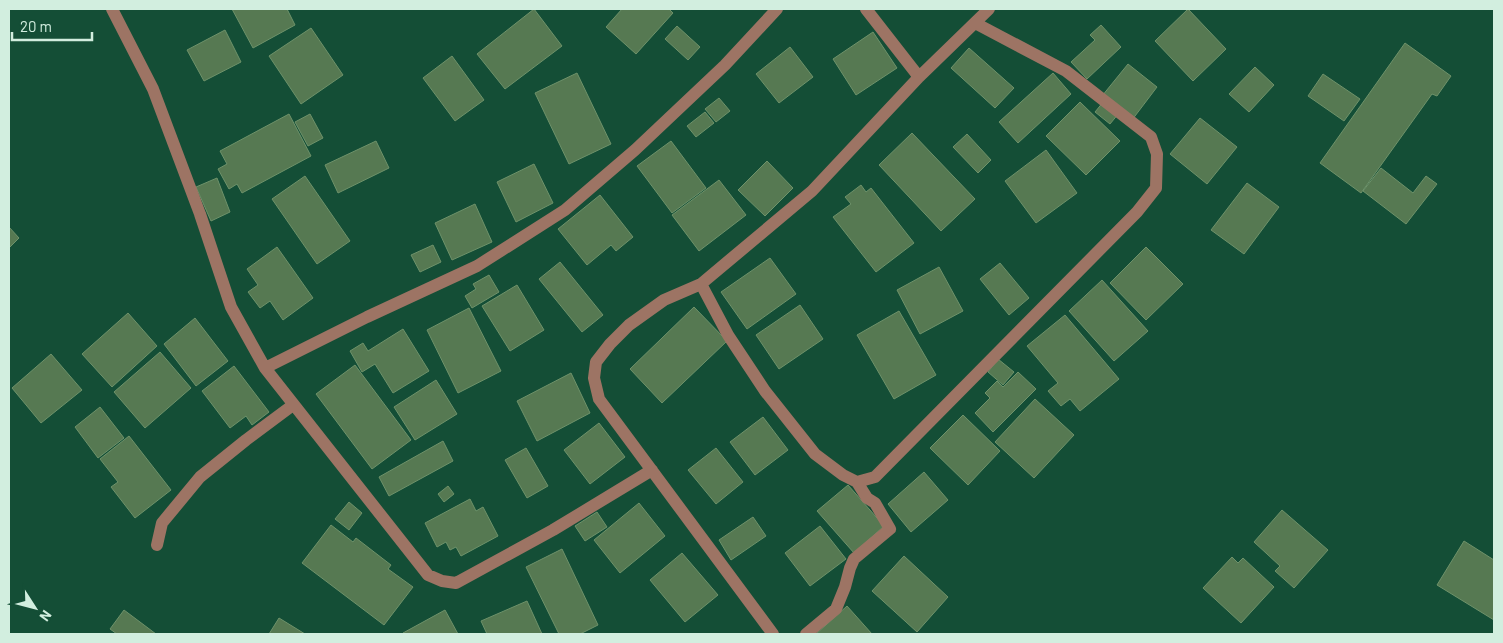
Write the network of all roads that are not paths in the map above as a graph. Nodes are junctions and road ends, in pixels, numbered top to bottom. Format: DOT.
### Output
graph roads {
  1 [pos="112,9"];
  2 [pos="777,9"];
  3 [pos="866,9"];
  4 [pos="989,9"];
  5 [pos="975,23"];
  6 [pos="919,77"];
  7 [pos="701,284"];
  8 [pos="265,368"];
  9 [pos="293,405"];
  10 [pos="652,470"];
  11 [pos="857,482"];
  12 [pos="157,545"];
  13 [pos="772,634"];
  14 [pos="806,634"];
  1 -- 8 [label="street"];
  2 -- 8 [label="street"];
  3 -- 6 [label="street"];
  4 -- 5 [label="street"];
  5 -- 6 [label="street"];
  5 -- 11 [label="street"];
  6 -- 7 [label="street"];
  7 -- 10 [label="street"];
  7 -- 11 [label="street"];
  8 -- 9 [label="street"];
  9 -- 10 [label="street"];
  9 -- 12 [label="street"];
  10 -- 13 [label="street"];
  11 -- 14 [label="street"];
}
